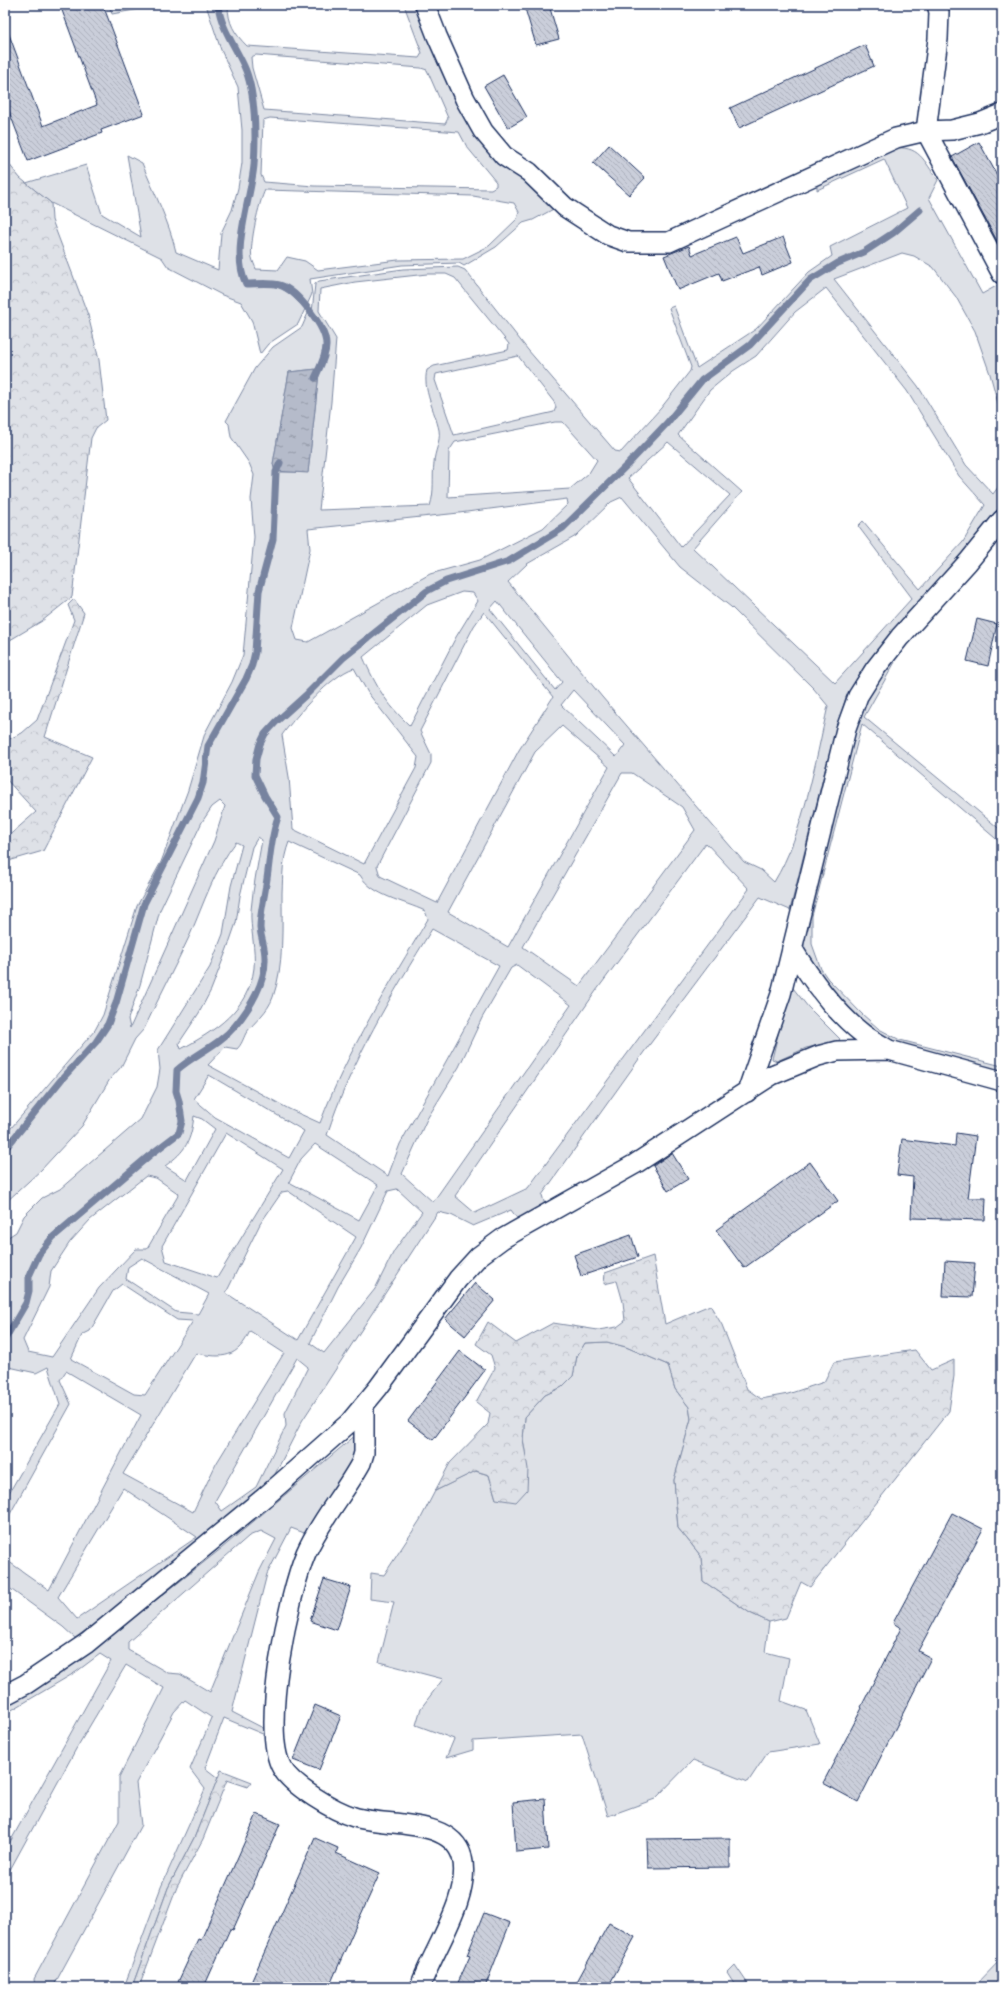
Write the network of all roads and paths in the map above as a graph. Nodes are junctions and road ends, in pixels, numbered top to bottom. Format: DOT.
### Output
graph roads {
  1 [pos="425,5"];
  2 [pos="937,5"];
  3 [pos="1002,114"];
  4 [pos="926,131"];
  5 [pos="1002,274"];
  6 [pos="1002,520"];
  7 [pos="792,948"];
  8 [pos="888,1050"];
  9 [pos="1002,1081"];
  10 [pos="747,1092"];
  11 [pos="364,1406"];
  12 [pos="5,1695"];
  13 [pos="420,1987"];
  1 -- 4 [label="street"];
  2 -- 4 [label="street"];
  3 -- 4 [label="street"];
  4 -- 5 [label="street"];
  6 -- 7 [label="street"];
  7 -- 8 [label="street"];
  7 -- 10 [label="street"];
  8 -- 9 [label="street"];
  8 -- 10 [label="street"];
  10 -- 11 [label="street"];
  11 -- 12 [label="street"];
  11 -- 13 [label="street"];
}
